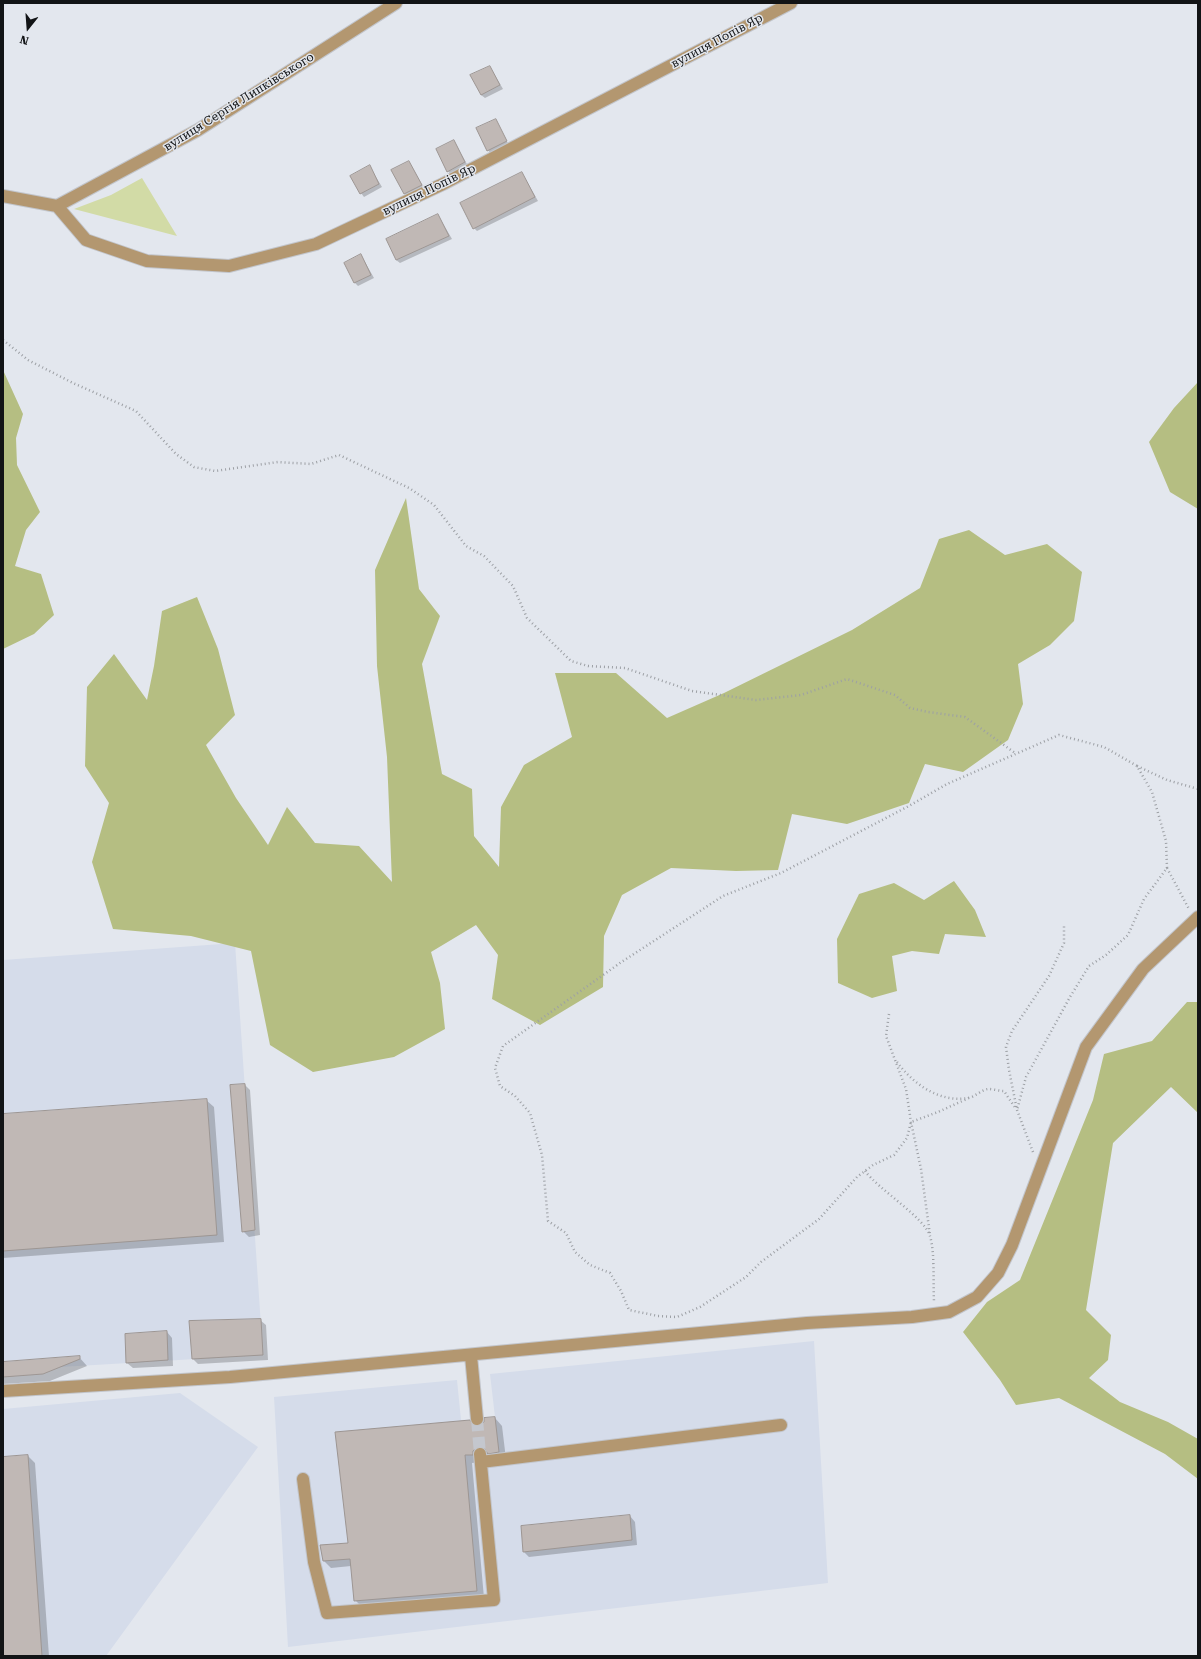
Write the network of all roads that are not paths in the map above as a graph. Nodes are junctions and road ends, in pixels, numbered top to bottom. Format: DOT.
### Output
graph roads {
  1 [pos="396,3"];
  2 [pos="791,3"];
  3 [pos="3,196"];
  4 [pos="57,206"];
  5 [pos="1196,919"];
  6 [pos="471,1356"];
  7 [pos="3,1391"];
  8 [pos="477,1419"];
  9 [pos="781,1425"];
  10 [pos="303,1479"];
  1 -- 4 [label="street, вулиця Сергія Липківського"];
  2 -- 4 [label="street, вулиця Попів Яр"];
  3 -- 4 [label="street"];
  5 -- 6 [label="street"];
  6 -- 7 [label="street"];
  6 -- 8 [label="street"];
  9 -- 10 [label="street"];
}
